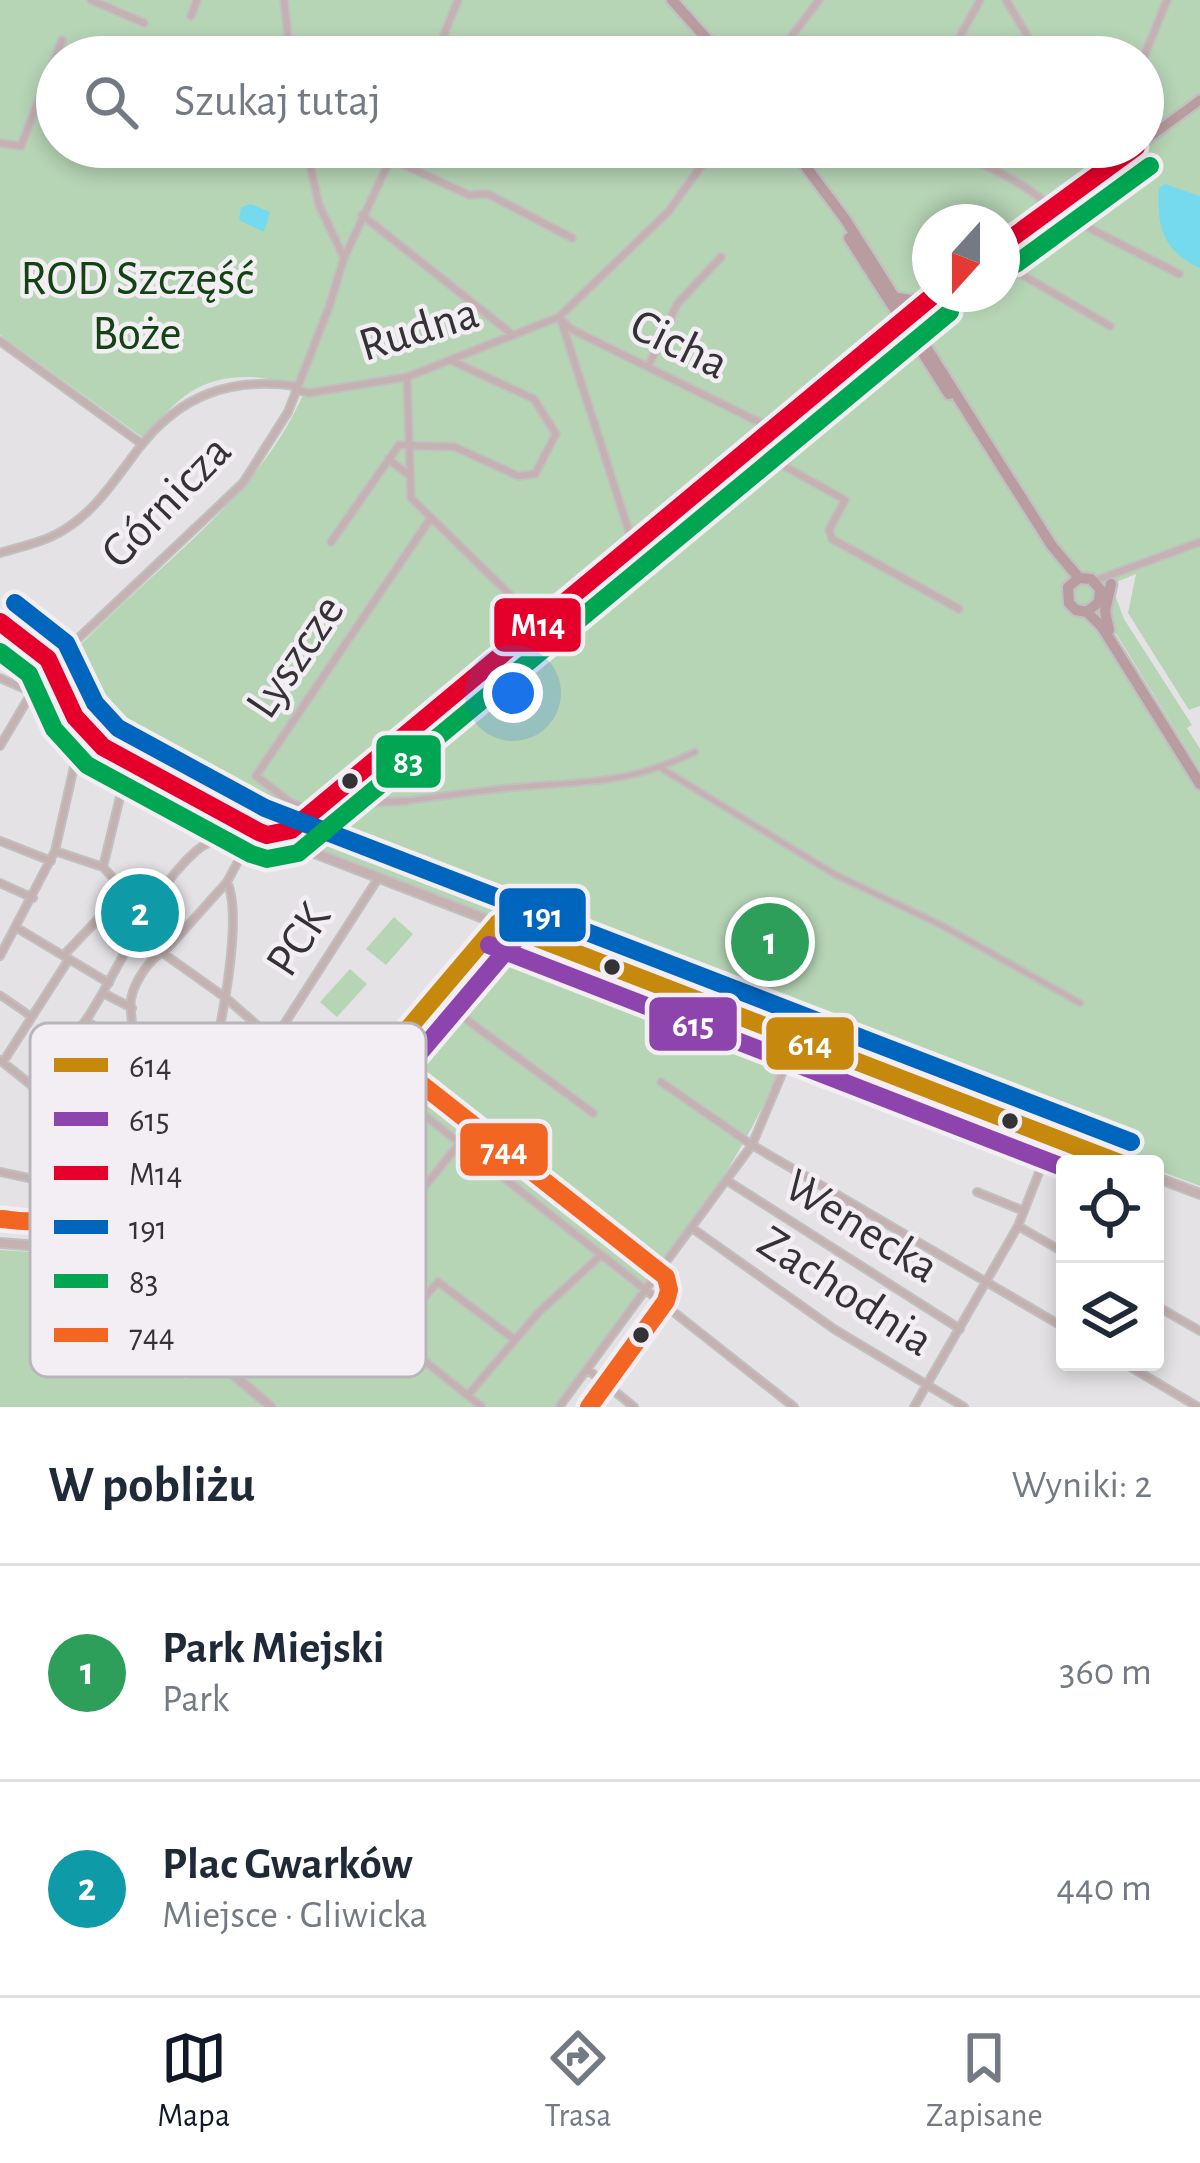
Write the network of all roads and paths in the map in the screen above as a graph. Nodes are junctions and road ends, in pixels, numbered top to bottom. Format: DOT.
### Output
graph roads {
  1 [pos="91,0"];
  2 [pos="197,0"];
  3 [pos="284,0"];
  4 [pos="458,0"];
  5 [pos="673,0"];
  6 [pos="820,0"];
  7 [pos="980,0"];
  8 [pos="1006,0"];
  9 [pos="1167,0"];
  10 [pos="191,16"];
  11 [pos="144,23"];
  12 [pos="288,36"];
  13 [pos="443,36"];
  14 [pos="705,36"];
  15 [pos="792,36"];
  16 [pos="960,36"];
  17 [pos="1027,36"];
  18 [pos="1152,36"];
  19 [pos="1200,100"];
  20 [pos="36,114"];
  21 [pos="1164,126"];
  22 [pos="0,143"];
  23 [pos="311,168"];
  24 [pos="386,168"];
  25 [pos="410,168"];
  26 [pos="700,168"];
  27 [pos="805,168"];
  28 [pos="807,168"];
  29 [pos="992,168"];
  30 [pos="1107,168"];
  31 [pos="1052,209"];
  32 [pos="362,215"];
  33 [pos="1020,232"];
  34 [pos="572,238"];
  35 [pos="721,256"];
  36 [pos="344,258"];
  37 [pos="1020,274"];
  38 [pos="1179,274"];
  39 [pos="896,297"];
  40 [pos="912,297"];
  41 [pos="913,312"];
  42 [pos="924,312"];
  43 [pos="559,317"];
  44 [pos="904,319"];
  45 [pos="1110,326"];
  46 [pos="513,335"];
  47 [pos="920,336"];
  48 [pos="0,341"];
  49 [pos="452,361"];
  50 [pos="648,367"];
  51 [pos="407,377"];
  52 [pos="296,388"];
  53 [pos="775,427"];
  54 [pos="142,444"];
  55 [pos="409,445"];
  56 [pos="388,459"];
  57 [pos="409,476"];
  58 [pos="430,519"];
  59 [pos="331,542"];
  60 [pos="1200,542"];
  61 [pos="633,544"];
  62 [pos="0,553"];
  63 [pos="1129,570"];
  64 [pos="1075,581"];
  65 [pos="1098,595"];
  66 [pos="959,609"];
  67 [pos="0,622"];
  68 [pos="540,624"];
  69 [pos="1109,630"];
  70 [pos="52,668"];
  71 [pos="0,679"];
  72 [pos="32,692"];
  73 [pos="82,727"];
  74 [pos="94,739"];
  75 [pos="0,746"];
  76 [pos="78,750"];
  77 [pos="694,752"];
  78 [pos="128,764"];
  79 [pos="661,768"];
  80 [pos="1200,780"];
  81 [pos="330,800"];
  82 [pos="406,801"];
  83 [pos="225,814"];
  84 [pos="309,816"];
  85 [pos="316,827"];
  86 [pos="255,830"];
  87 [pos="291,830"];
  88 [pos="267,835"];
  89 [pos="215,840"];
  90 [pos="0,841"];
  91 [pos="291,841"];
  92 [pos="316,841"];
  93 [pos="248,842"];
  94 [pos="307,848"];
  95 [pos="56,851"];
  96 [pos="51,861"];
  97 [pos="341,861"];
  98 [pos="103,867"];
  99 [pos="379,877"];
  100 [pos="227,882"];
  101 [pos="0,883"];
  102 [pos="161,894"];
  103 [pos="33,898"];
  104 [pos="134,901"];
  105 [pos="115,902"];
  106 [pos="144,923"];
  107 [pos="499,923"];
  108 [pos="17,928"];
  109 [pos="136,934"];
  110 [pos="160,952"];
  111 [pos="0,956"];
  112 [pos="66,957"];
  113 [pos="109,983"];
  114 [pos="103,993"];
  115 [pos="0,995"];
  116 [pos="224,997"];
  117 [pos="436,997"];
  118 [pos="1080,1003"];
  119 [pos="132,1008"];
  120 [pos="32,1017"];
  121 [pos="86,1021"];
  122 [pos="89,1023"];
  123 [pos="133,1023"];
  124 [pos="218,1023"];
  125 [pos="254,1023"];
  126 [pos="285,1023"];
  127 [pos="413,1023"];
  128 [pos="797,1038"];
  129 [pos="2,1062"];
  130 [pos="661,1082"];
  131 [pos="30,1084"];
  132 [pos="592,1113"];
  133 [pos="426,1117"];
  134 [pos="1053,1137"];
  135 [pos="460,1144"];
  136 [pos="752,1145"];
  137 [pos="1099,1155"];
  138 [pos="0,1172"];
  139 [pos="30,1178"];
  140 [pos="726,1180"];
  141 [pos="1164,1180"];
  142 [pos="426,1186"];
  143 [pos="977,1192"];
  144 [pos="1200,1194"];
  145 [pos="1024,1211"];
  146 [pos="1018,1226"];
  147 [pos="691,1228"];
  148 [pos="0,1243"];
  149 [pos="30,1245"];
  150 [pos="1056,1248"];
  151 [pos="601,1255"];
  152 [pos="987,1282"];
  153 [pos="646,1289"];
  154 [pos="426,1295"];
  155 [pos="1164,1310"];
  156 [pos="1056,1323"];
  157 [pos="960,1329"];
  158 [pos="1200,1331"];
  159 [pos="514,1339"];
  160 [pos="426,1362"];
  161 [pos="587,1369"];
  162 [pos="1137,1371"];
  163 [pos="236,1377"];
  164 [pos="926,1386"];
  165 [pos="468,1395"];
  166 [pos="271,1407"];
  167 [pos="482,1407"];
  168 [pos="559,1407"];
  169 [pos="634,1407"];
  170 [pos="794,1407"];
  171 [pos="914,1407"];
  172 [pos="964,1407"];
  173 [pos="1198,1407"];
  1 -- 11 [label="street"];
  2 -- 10 [label="street"];
  3 -- 12 [label="street"];
  4 -- 13 [label="street"];
  5 -- 14 [label="highway"];
  6 -- 15 [label="street"];
  7 -- 16 [label="street"];
  8 -- 17 [label="street"];
  9 -- 18 [label="street"];
  19 -- 21 [label="main road"];
  20 -- 22 [label="street"];
  23 -- 36 [label="street"];
  24 -- 32 [label="street, Górnicza"];
  25 -- 34 [label="street"];
  26 -- 43 [label="street"];
  27 -- 44 [label="highway"];
  28 -- 39 [label="highway"];
  29 -- 31 [label="street"];
  30 -- 31 [label="main road"];
  31 -- 33 [label="main road"];
  31 -- 38 [label="street"];
  32 -- 36 [label="street, Górnicza"];
  32 -- 46 [label="street"];
  35 -- 50 [label="street"];
  36 -- 52 [label="street, Górnicza"];
  37 -- 45 [label="street"];
  39 -- 40 [label="highway"];
  39 -- 44 [label="highway"];
  41 -- 44 [label="main road"];
  42 -- 47 [label="highway"];
  43 -- 46 [label="street, Rudna"];
  43 -- 50 [label="street, Cicha"];
  43 -- 61 [label="street"];
  44 -- 47 [label="highway"];
  44 -- 53 [label="street"];
  44 -- 64 [label="highway"];
  46 -- 49 [label="street, Rudna"];
  47 -- 64 [label="highway"];
  48 -- 54 [label="street"];
  49 -- 51 [label="street, Rudna"];
  49 -- 55 [label="street"];
  50 -- 53 [label="street, Cicha"];
  51 -- 52 [label="street, Rudna"];
  51 -- 55 [label="street"];
  52 -- 54 [label="street, Rudna"];
  52 -- 70 [label="street, Górnicza"];
  53 -- 61 [label="street"];
  53 -- 66 [label="street"];
  54 -- 62 [label="street, Rudna"];
  55 -- 56 [label="street, Lyszcze"];
  55 -- 57 [label="street"];
  56 -- 57 [label="street"];
  56 -- 59 [label="street, Lyszcze"];
  57 -- 58 [label="street"];
  58 -- 68 [label="street"];
  58 -- 84 [label="street, Lyszcze"];
  60 -- 63 [label="street"];
  61 -- 68 [label="street"];
  63 -- 65 [label="street"];
  63 -- 65 [label="street"];
  64 -- 65 [label="highway"];
  64 -- 65 [label="highway"];
  65 -- 69 [label="highway"];
  65 -- 69 [label="highway"];
  65 -- 80 [label="highway"];
  67 -- 70 [label="street"];
  68 -- 81 [label="street"];
  69 -- 80 [label="highway"];
  70 -- 72 [label="street, Górnicza"];
  70 -- 73 [label="street"];
  71 -- 72 [label="street"];
  72 -- 75 [label="street, Górnicza"];
  73 -- 74 [label="street"];
  73 -- 76 [label="street"];
  74 -- 76 [label="street"];
  74 -- 78 [label="street"];
  76 -- 95 [label="street"];
  77 -- 79 [label="street"];
  78 -- 83 [label="street"];
  78 -- 98 [label="street"];
  79 -- 82 [label="street"];
  79 -- 118 [label="street"];
  81 -- 82 [label="street"];
  81 -- 84 [label="street"];
  81 -- 85 [label="street"];
  83 -- 86 [label="street"];
  83 -- 89 [label="street"];
  84 -- 85 [label="street"];
  84 -- 87 [label="street"];
  85 -- 92 [label="street"];
  86 -- 88 [label="street"];
  86 -- 93 [label="street"];
  87 -- 88 [label="street"];
  87 -- 91 [label="street"];
  88 -- 91 [label="street"];
  89 -- 93 [label="street"];
  89 -- 102 [label="street"];
  90 -- 96 [label="street"];
  91 -- 94 [label="street"];
  92 -- 94 [label="street"];
  92 -- 97 [label="street"];
  93 -- 100 [label="street"];
  94 -- 97 [label="street"];
  95 -- 96 [label="street"];
  95 -- 98 [label="street"];
  96 -- 103 [label="street"];
  97 -- 99 [label="street"];
  98 -- 104 [label="street"];
  99 -- 107 [label="street"];
  99 -- 126 [label="street, PCK"];
  100 -- 110 [label="street"];
  100 -- 116 [label="street"];
  101 -- 103 [label="street"];
  102 -- 104 [label="street"];
  102 -- 106 [label="street"];
  103 -- 108 [label="street"];
  104 -- 105 [label="street"];
  105 -- 106 [label="street"];
  105 -- 112 [label="street"];
  106 -- 109 [label="street"];
  107 -- 117 [label="street"];
  107 -- 128 [label="street"];
  108 -- 111 [label="street"];
  108 -- 112 [label="street"];
  109 -- 110 [label="street"];
  109 -- 113 [label="street"];
  110 -- 116 [label="street"];
  110 -- 119 [label="street"];
  112 -- 113 [label="street"];
  112 -- 120 [label="street"];
  113 -- 114 [label="street"];
  114 -- 119 [label="street"];
  114 -- 121 [label="street"];
  115 -- 120 [label="street"];
  116 -- 124 [label="street"];
  116 -- 125 [label="street"];
  117 -- 127 [label="street"];
  117 -- 132 [label="street"];
  119 -- 123 [label="street"];
  120 -- 129 [label="street"];
  121 -- 122 [label="street"];
  128 -- 134 [label="street"];
  128 -- 136 [label="street"];
  129 -- 131 [label="street"];
  130 -- 136 [label="street"];
  133 -- 135 [label="street"];
  134 -- 137 [label="street"];
  134 -- 145 [label="street"];
  135 -- 142 [label="street"];
  135 -- 151 [label="street"];
  136 -- 140 [label="street"];
  136 -- 152 [label="street"];
  138 -- 139 [label="street"];
  140 -- 147 [label="street"];
  140 -- 157 [label="street, Wenecka"];
  141 -- 144 [label="street"];
  143 -- 145 [label="street"];
  145 -- 146 [label="street"];
  146 -- 150 [label="street"];
  146 -- 152 [label="street"];
  147 -- 153 [label="street"];
  147 -- 164 [label="street, Zachodnia"];
  148 -- 149 [label="street"];
  151 -- 153 [label="street"];
  151 -- 159 [label="street"];
  152 -- 156 [label="street"];
  152 -- 157 [label="street"];
  153 -- 161 [label="street"];
  153 -- 170 [label="street"];
  154 -- 159 [label="street"];
  155 -- 158 [label="street"];
  157 -- 164 [label="street"];
  159 -- 165 [label="street"];
  160 -- 165 [label="street"];
  161 -- 168 [label="street"];
  161 -- 169 [label="street"];
  162 -- 173 [label="street"];
  163 -- 166 [label="street"];
  164 -- 171 [label="street"];
  164 -- 172 [label="street, Zachodnia"];
  165 -- 167 [label="street"];
}
